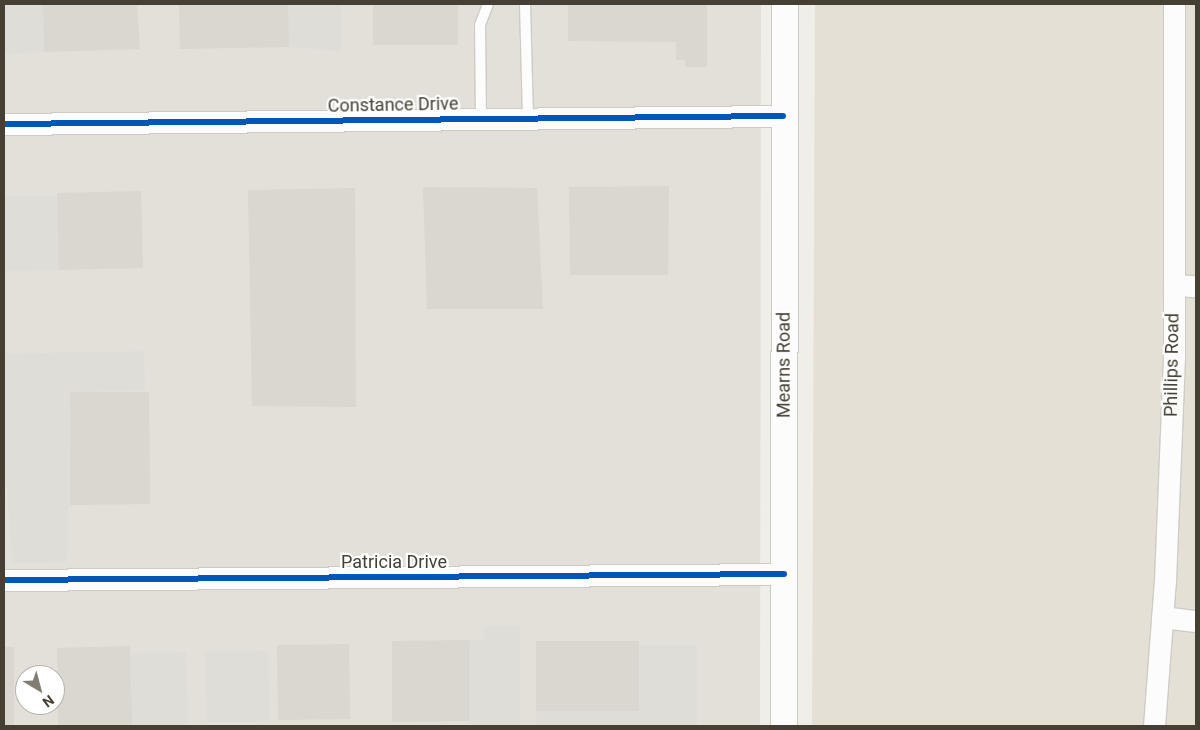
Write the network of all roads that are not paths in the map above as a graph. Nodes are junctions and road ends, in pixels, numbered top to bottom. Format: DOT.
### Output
graph roads {
  1 [pos="488,4"];
  2 [pos="525,4"];
  3 [pos="785,4"];
  4 [pos="1174,4"];
  5 [pos="783,116"];
  6 [pos="481,119"];
  7 [pos="528,119"];
  8 [pos="4,124"];
  9 [pos="1174,285"];
  10 [pos="1196,286"];
  11 [pos="784,574"];
  12 [pos="4,580"];
  13 [pos="1162,617"];
  14 [pos="1196,621"];
  15 [pos="784,726"];
  16 [pos="1154,726"];
  1 -- 6 [label="lane"];
  2 -- 7 [label="lane"];
  3 -- 5 [label="street, Mearns Road"];
  4 -- 9 [label="street, Phillips Road"];
  5 -- 7 [label="street, Constance Drive"];
  5 -- 11 [label="street, Mearns Road"];
  6 -- 7 [label="street, Constance Drive"];
  6 -- 8 [label="street, Constance Drive"];
  9 -- 10 [label="street"];
  9 -- 13 [label="street, Phillips Road"];
  11 -- 12 [label="street, Patricia Drive"];
  11 -- 15 [label="street, Mearns Road"];
  13 -- 14 [label="street"];
  13 -- 16 [label="street, Phillips Road"];
}
